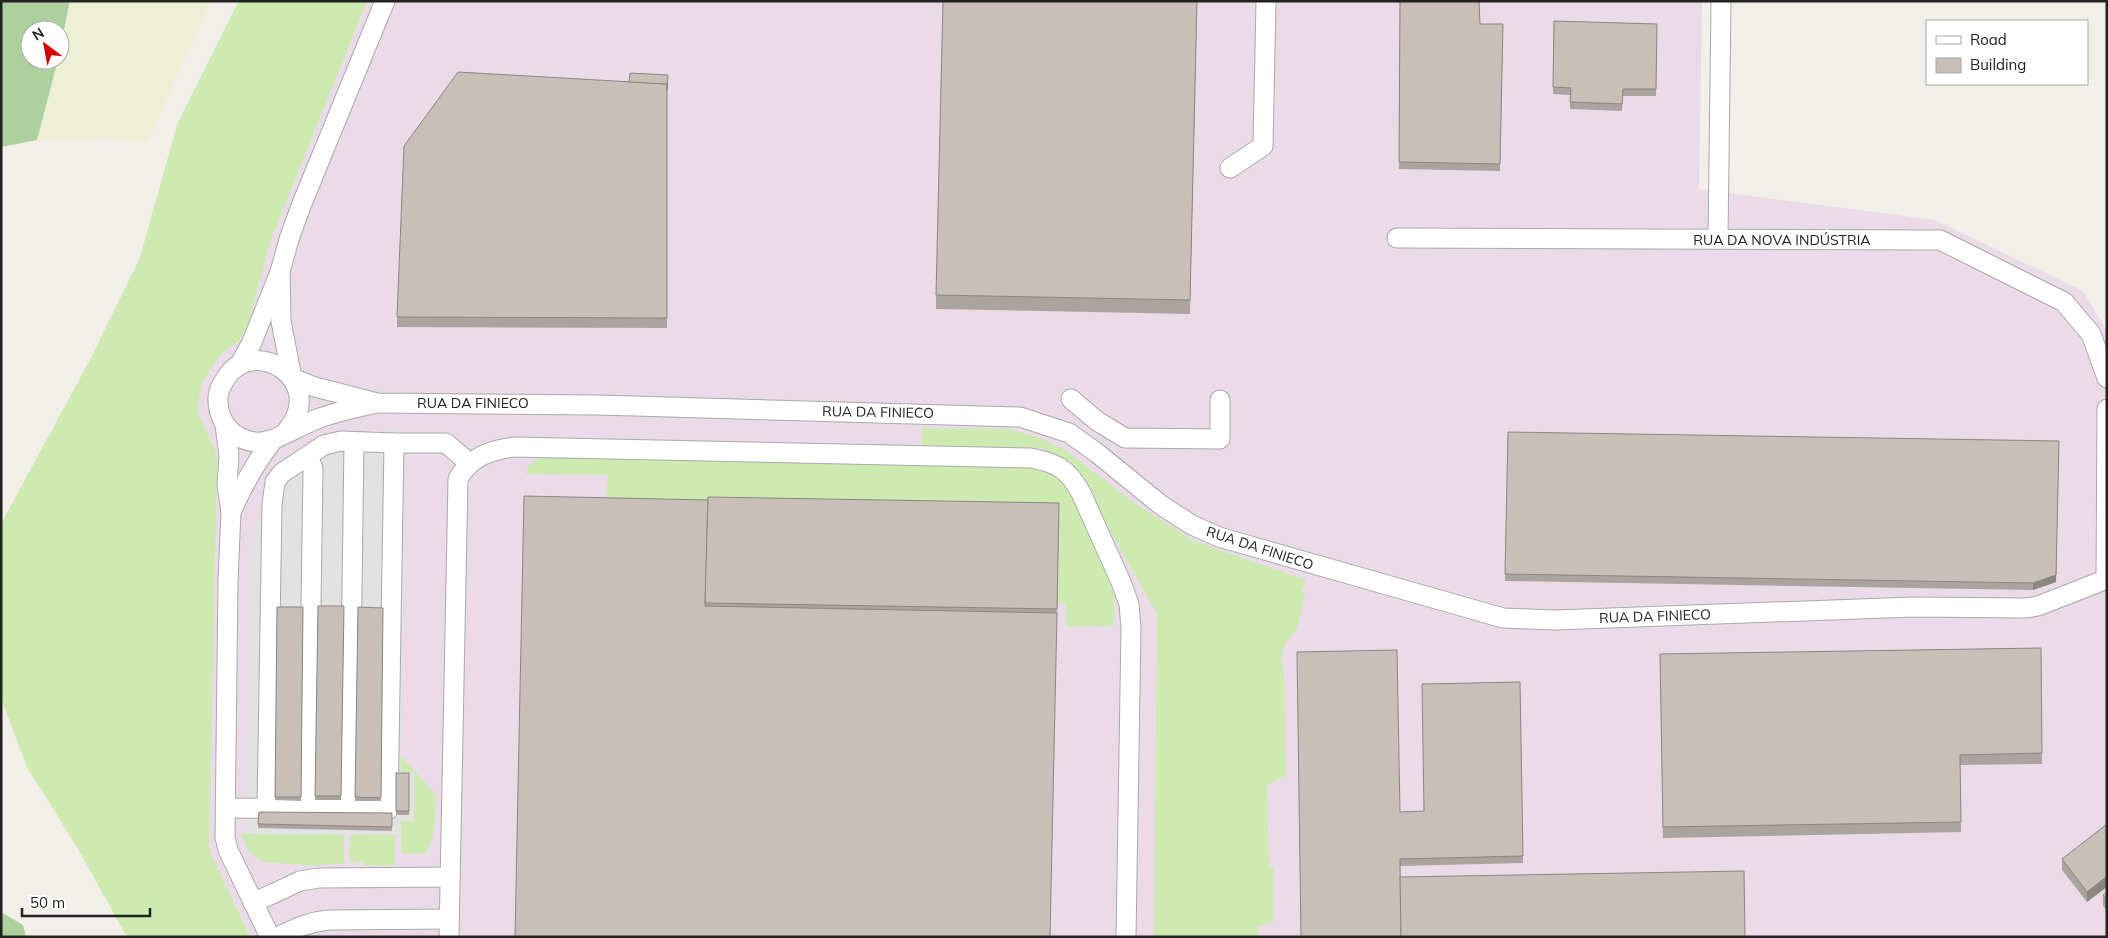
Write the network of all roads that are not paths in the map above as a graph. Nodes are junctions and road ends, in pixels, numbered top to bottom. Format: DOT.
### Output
graph roads {
  1 [pos="386,1"];
  2 [pos="1266,1"];
  3 [pos="1721,1"];
  4 [pos="1230,168"];
  5 [pos="1397,238"];
  6 [pos="1718,239"];
  7 [pos="280,272"];
  8 [pos="238,366"];
  9 [pos="292,378"];
  10 [pos="2107,378"];
  11 [pos="1071,399"];
  12 [pos="1220,400"];
  13 [pos="377,403"];
  14 [pos="2107,409"];
  15 [pos="225,424"];
  16 [pos="279,436"];
  17 [pos="354,442"];
  18 [pos="394,443"];
  19 [pos="308,456"];
  20 [pos="469,463"];
  21 [pos="231,512"];
  22 [pos="2106,579"];
  23 [pos="226,808"];
  24 [pos="267,809"];
  25 [pos="308,809"];
  26 [pos="349,810"];
  27 [pos="450,877"];
  28 [pos="254,903"];
  29 [pos="449,928"];
  30 [pos="270,937"];
  31 [pos="278,937"];
  32 [pos="1126,937"];
  1 -- 7 [label="street"];
  2 -- 4 [label="street"];
  3 -- 6 [label="street"];
  5 -- 6 [label="street, RUA DA NOVA INDÚSTRIA"];
  6 -- 10 [label="street, RUA DA NOVA INDÚSTRIA"];
  7 -- 8 [label="street"];
  7 -- 9 [label="street"];
  8 -- 9 [label="street"];
  8 -- 15 [label="street"];
  9 -- 13 [label="street"];
  9 -- 16 [label="street"];
  11 -- 12 [label="street"];
  13 -- 16 [label="street"];
  13 -- 22 [label="street, RUA DA FINIECO"];
  14 -- 22 [label="street"];
  15 -- 16 [label="street"];
  15 -- 21 [label="street"];
  16 -- 21 [label="street"];
  17 -- 18 [label="street"];
  17 -- 19 [label="street"];
  17 -- 26 [label="street"];
  18 -- 20 [label="street"];
  18 -- 26 [label="street"];
  19 -- 24 [label="street"];
  19 -- 25 [label="street"];
  20 -- 27 [label="street"];
  20 -- 32 [label="street"];
  21 -- 23 [label="street"];
  23 -- 24 [label="street"];
  23 -- 28 [label="street"];
  24 -- 25 [label="street"];
  25 -- 26 [label="street"];
  27 -- 28 [label="street"];
  27 -- 29 [label="street"];
  28 -- 30 [label="street"];
  29 -- 31 [label="street"];
}
